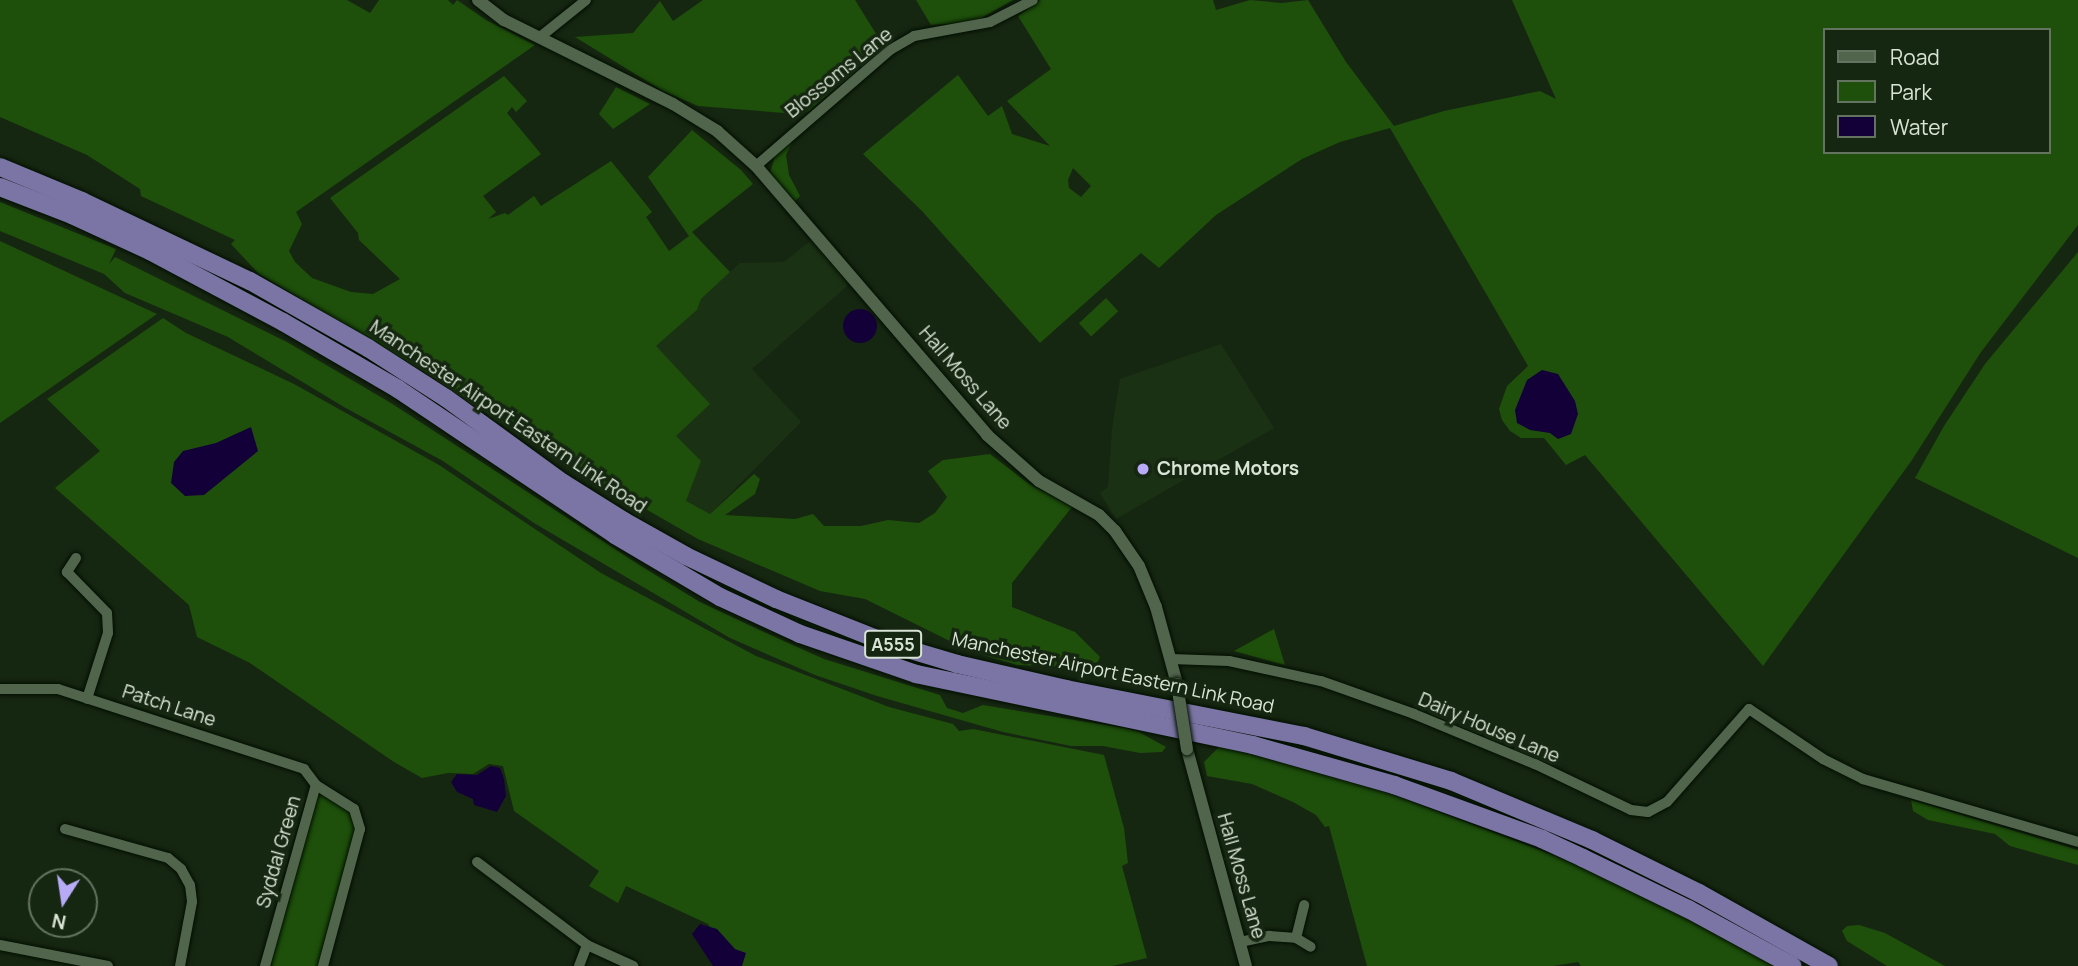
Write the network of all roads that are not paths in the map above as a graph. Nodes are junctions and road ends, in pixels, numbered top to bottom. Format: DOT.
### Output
graph roads {
  1 [pos="478,0"];
  2 [pos="586,0"];
  3 [pos="1033,0"];
  4 [pos="540,37"];
  5 [pos="0,166"];
  6 [pos="756,166"];
  7 [pos="3,189"];
  8 [pos="76,558"];
  9 [pos="1171,659"];
  10 [pos="0,689"];
  11 [pos="87,699"];
  12 [pos="316,785"];
  13 [pos="65,829"];
  14 [pos="2078,842"];
  15 [pos="477,862"];
  16 [pos="1304,905"];
  17 [pos="1296,938"];
  18 [pos="1240,942"];
  19 [pos="0,945"];
  20 [pos="587,945"];
  21 [pos="1311,947"];
  22 [pos="101,965"];
  23 [pos="180,966"];
  24 [pos="265,966"];
  25 [pos="323,966"];
  26 [pos="579,966"];
  27 [pos="633,966"];
  28 [pos="1246,966"];
  29 [pos="1793,966"];
  30 [pos="1829,966"];
  1 -- 4 [label="street, Hall Moss Lane"];
  2 -- 4 [label="street"];
  3 -- 6 [label="street, Blossoms Lane"];
  4 -- 6 [label="street, Hall Moss Lane"];
  5 -- 30 [label="highway, Manchester Airport Eastern Link Road / A555"];
  6 -- 9 [label="street, Hall Moss Lane"];
  7 -- 29 [label="highway, Manchester Airport Eastern Link Road / A555"];
  8 -- 11 [label="street"];
  9 -- 14 [label="street, Dairy House Lane"];
  9 -- 18 [label="street, Hall Moss Lane, bridge"];
  10 -- 11 [label="street, Patch Lane"];
  11 -- 12 [label="street, Patch Lane"];
  12 -- 24 [label="street, Syddal Green"];
  12 -- 25 [label="street, Syddal Green"];
  13 -- 23 [label="street"];
  15 -- 20 [label="street"];
  16 -- 17 [label="street"];
  17 -- 18 [label="street"];
  17 -- 21 [label="street"];
  18 -- 28 [label="street, Hall Moss Lane"];
  19 -- 22 [label="street"];
  20 -- 26 [label="street"];
  20 -- 27 [label="street"];
}
